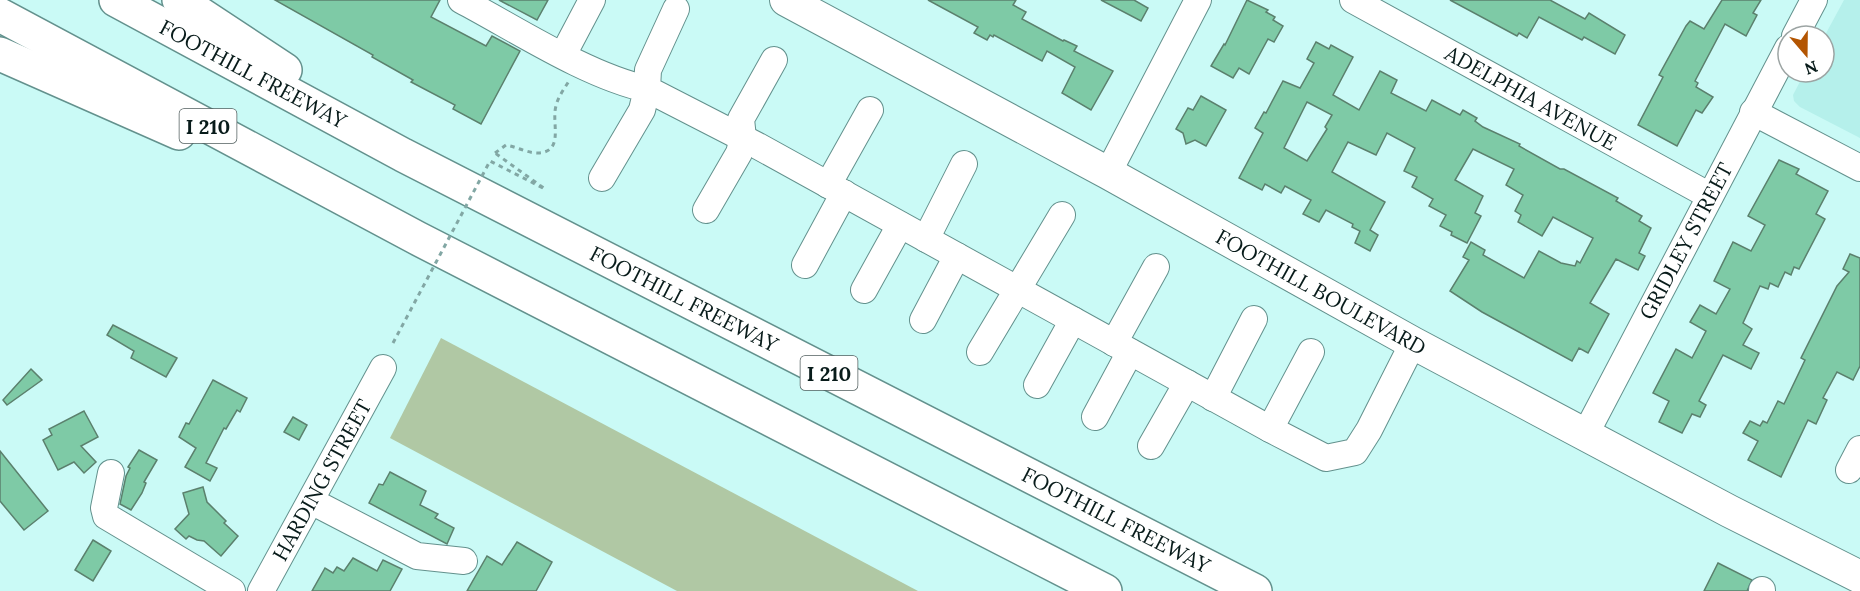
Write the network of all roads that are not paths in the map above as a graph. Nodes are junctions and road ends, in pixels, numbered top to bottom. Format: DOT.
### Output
graph roads {
  1 [pos="116,0"];
  2 [pos="179,0"];
  3 [pos="461,0"];
  4 [pos="592,0"];
  5 [pos="786,0"];
  6 [pos="1198,0"];
  7 [pos="1353,0"];
  8 [pos="1814,0"];
  9 [pos="676,9"];
  10 [pos="0,15"];
  11 [pos="1801,24"];
  12 [pos="0,54"];
  13 [pos="571,59"];
  14 [pos="774,60"];
  15 [pos="1776,70"];
  16 [pos="647,89"];
  17 [pos="870,110"];
  18 [pos="1753,112"];
  19 [pos="743,138"];
  20 [pos="403,155"];
  21 [pos="964,164"];
  22 [pos="1860,168"];
  23 [pos="1108,173"];
  24 [pos="602,178"];
  25 [pos="836,189"];
  26 [pos="1710,196"];
  27 [pos="706,210"];
  28 [pos="1062,215"];
  29 [pos="900,225"];
  30 [pos="417,238"];
  31 [pos="926,239"];
  32 [pos="957,256"];
  33 [pos="805,265"];
  34 [pos="1156,267"];
  35 [pos="864,290"];
  36 [pos="1018,290"];
  37 [pos="1254,319"];
  38 [pos="922,320"];
  39 [pos="1073,320"];
  40 [pos="1413,343"];
  41 [pos="1122,347"];
  42 [pos="980,352"];
  43 [pos="1311,352"];
  44 [pos="383,368"];
  45 [pos="1187,383"];
  46 [pos="1038,386"];
  47 [pos="1213,398"];
  48 [pos="1095,417"];
  49 [pos="1270,429"];
  50 [pos="1585,435"];
  51 [pos="1151,446"];
  52 [pos="111,473"];
  53 [pos="311,501"];
  54 [pos="464,561"];
  55 [pos="1860,577"];
  56 [pos="232,591"];
  57 [pos="261,591"];
  58 [pos="1105,591"];
  59 [pos="1255,591"];
  1 -- 20 [label="highway, FOOTHILL FREEWAY / I 210"];
  2 -- 20 [label="highway"];
  3 -- 13 [label="street"];
  4 -- 13 [label="street"];
  5 -- 23 [label="main road, FOOTHILL BOULEVARD"];
  6 -- 23 [label="street"];
  7 -- 26 [label="street, ADELPHIA AVENUE"];
  8 -- 11 [label="street"];
  9 -- 16 [label="street"];
  10 -- 30 [label="highway, I 210"];
  12 -- 30 [label="highway"];
  13 -- 16 [label="street"];
  14 -- 19 [label="street"];
  15 -- 18 [label="street, GRIDLEY STREET"];
  16 -- 19 [label="street"];
  16 -- 24 [label="street"];
  17 -- 25 [label="street"];
  18 -- 22 [label="street"];
  18 -- 26 [label="street, GRIDLEY STREET"];
  19 -- 25 [label="street"];
  19 -- 27 [label="street"];
  20 -- 59 [label="highway, FOOTHILL FREEWAY / I 210"];
  21 -- 31 [label="street"];
  23 -- 40 [label="main road, FOOTHILL BOULEVARD"];
  25 -- 29 [label="street"];
  25 -- 33 [label="street"];
  26 -- 50 [label="street, GRIDLEY STREET"];
  28 -- 36 [label="street"];
  29 -- 31 [label="street"];
  29 -- 35 [label="street"];
  30 -- 58 [label="highway, I 210"];
  31 -- 32 [label="street"];
  32 -- 36 [label="street"];
  32 -- 38 [label="street"];
  34 -- 41 [label="street"];
  36 -- 39 [label="street"];
  36 -- 42 [label="street"];
  37 -- 47 [label="street"];
  39 -- 41 [label="street"];
  39 -- 46 [label="street"];
  40 -- 49 [label="street"];
  40 -- 50 [label="main road, FOOTHILL BOULEVARD"];
  41 -- 45 [label="street"];
  41 -- 48 [label="street"];
  43 -- 49 [label="street"];
  44 -- 53 [label="street, HARDING STREET"];
  45 -- 47 [label="street"];
  45 -- 51 [label="street"];
  47 -- 49 [label="street"];
  50 -- 55 [label="main road, FOOTHILL BOULEVARD"];
  52 -- 56 [label="street"];
  53 -- 54 [label="street"];
  53 -- 57 [label="street, HARDING STREET"];
}
